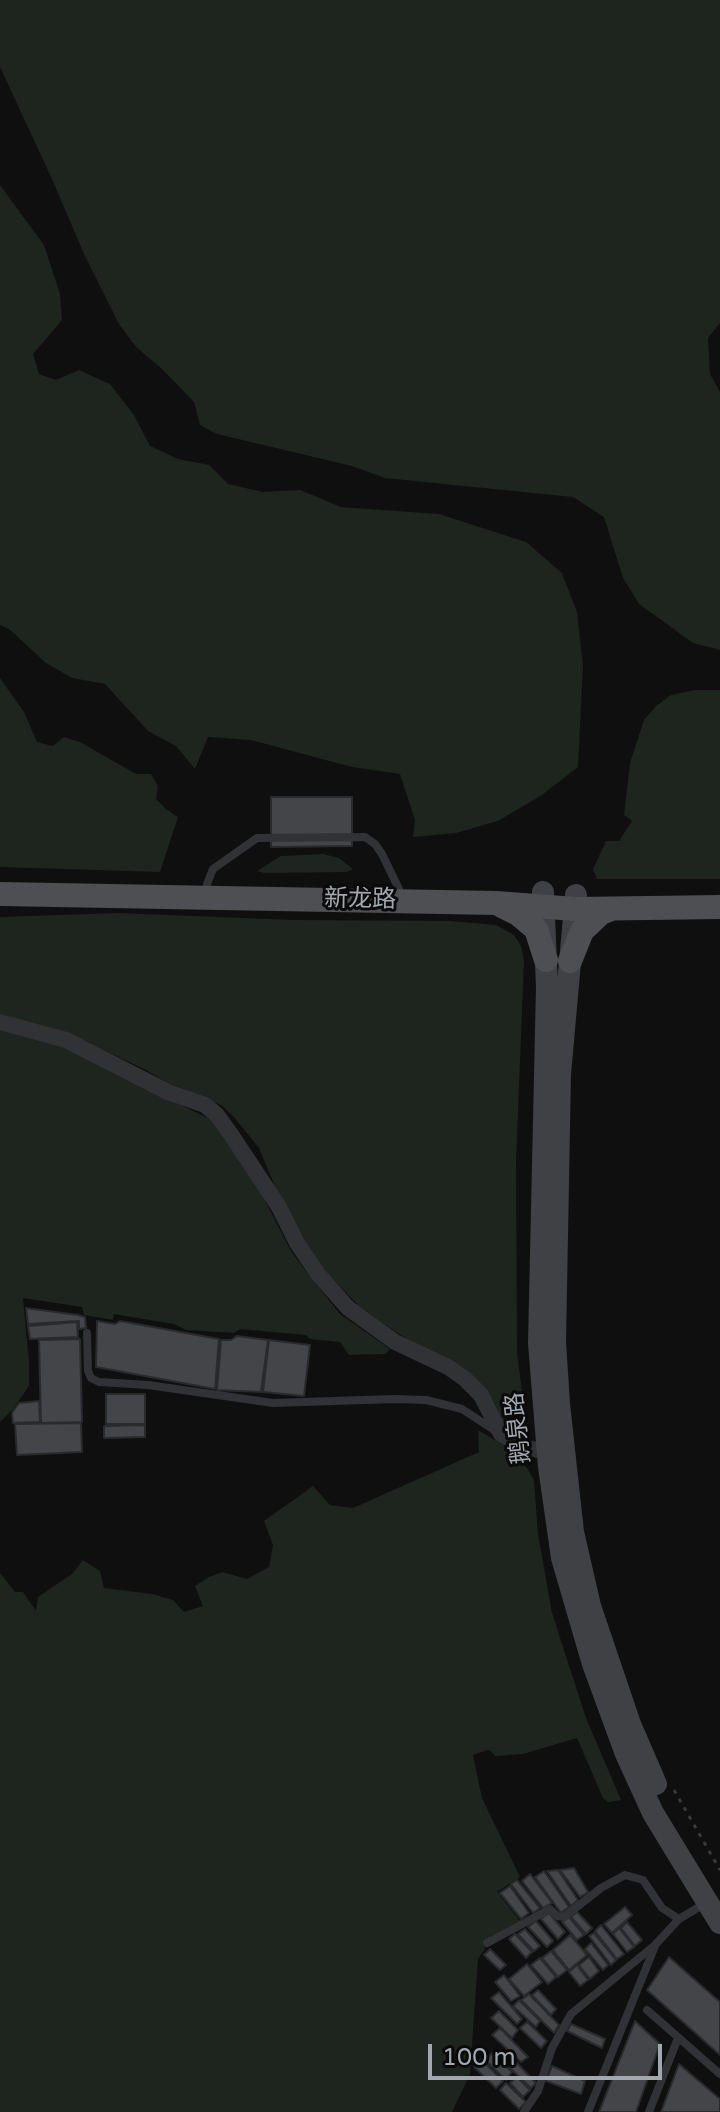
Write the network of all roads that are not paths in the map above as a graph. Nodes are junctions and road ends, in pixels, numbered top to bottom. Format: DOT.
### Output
graph roads {
  1 [pos="0,880"];
  2 [pos="207,884"];
  3 [pos="399,889"];
  4 [pos="720,893"];
  5 [pos="0,894"];
  6 [pos="543,900"];
  7 [pos="575,902"];
  8 [pos="496,903"];
  9 [pos="720,907"];
  10 [pos="612,909"];
  11 [pos="558,960"];
  12 [pos="0,1022"];
  13 [pos="87,1333"];
  14 [pos="501,1434"];
  15 [pos="548,1452"];
  16 [pos="713,1899"];
  17 [pos="679,1919"];
  18 [pos="720,1923"];
  19 [pos="487,1943"];
  20 [pos="655,1945"];
  21 [pos="647,2010"];
  22 [pos="678,2038"];
  23 [pos="720,2074"];
  24 [pos="524,2112"];
  25 [pos="588,2112"];
  26 [pos="649,2112"];
  1 -- 2 [label="main road, 新龙路"];
  2 -- 3 [label="main road, 新龙路"];
  2 -- 3 [label="lane"];
  3 -- 6 [label="main road, 新龙路"];
  4 -- 7 [label="main road, 新龙路"];
  5 -- 8 [label="main road, 新龙路"];
  6 -- 7 [label="main road, 新龙路"];
  6 -- 8 [label="main road, 新龙路"];
  6 -- 11 [label="main road, 鹅泉路"];
  7 -- 10 [label="main road, 新龙路"];
  7 -- 11 [label="main road, 鹅泉路"];
  8 -- 11 [label="main road"];
  9 -- 10 [label="main road, 新龙路"];
  10 -- 11 [label="main road"];
  11 -- 15 [label="main road, 鹅泉路"];
  11 -- 16 [label="main road, 鹅泉路"];
  12 -- 14 [label="street"];
  13 -- 14 [label="lane"];
  14 -- 15 [label="street"];
  15 -- 16 [label="main road, 鹅泉路"];
  16 -- 17 [label="lane"];
  16 -- 18 [label="main road, 鹅泉路"];
  17 -- 19 [label="lane"];
  17 -- 20 [label="lane"];
  20 -- 24 [label="lane"];
  20 -- 25 [label="lane"];
  21 -- 22 [label="lane"];
  22 -- 23 [label="lane"];
  22 -- 26 [label="lane"];
}
